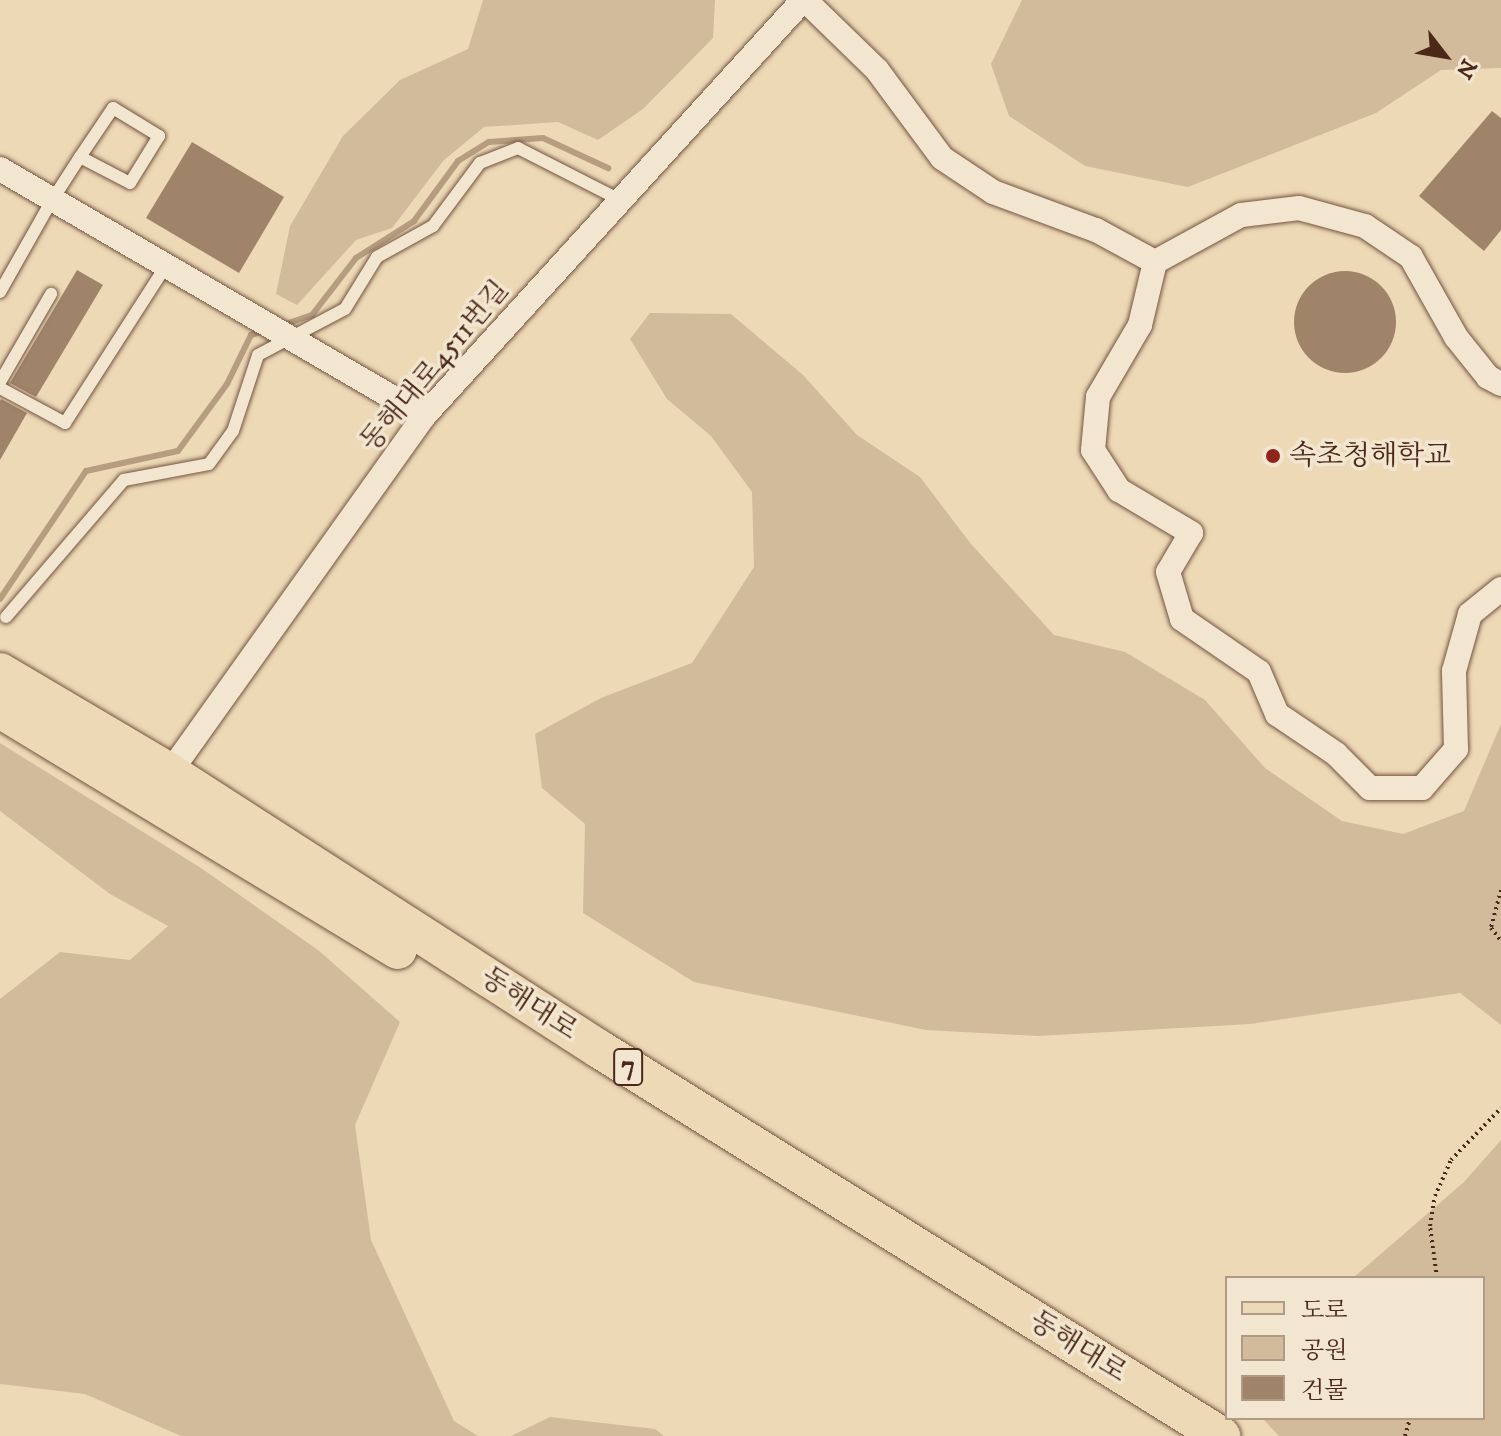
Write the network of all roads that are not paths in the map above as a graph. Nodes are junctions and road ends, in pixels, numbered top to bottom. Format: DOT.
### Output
graph roads {
  1 [pos="804,0"];
  2 [pos="80,157"];
  3 [pos="0,169"];
  4 [pos="620,200"];
  5 [pos="51,202"];
  6 [pos="1155,262"];
  7 [pos="165,267"];
  8 [pos="0,292"];
  9 [pos="51,294"];
  10 [pos="289,338"];
  11 [pos="0,382"];
  12 [pos="1501,384"];
  13 [pos="0,388"];
  14 [pos="424,416"];
  15 [pos="1501,589"];
  16 [pos="6,617"];
  17 [pos="0,672"];
  18 [pos="17,707"];
  19 [pos="160,786"];
  20 [pos="1191,1436"];
  21 [pos="1221,1436"];
  1 -- 4 [label="street, 동해대로4511번길"];
  1 -- 6 [label="street"];
  2 -- 2 [label="lane"];
  2 -- 5 [label="lane"];
  3 -- 5 [label="street"];
  4 -- 10 [label="lane"];
  4 -- 14 [label="street, 동해대로4511번길"];
  5 -- 7 [label="street"];
  5 -- 8 [label="lane"];
  6 -- 12 [label="street"];
  6 -- 15 [label="street"];
  7 -- 10 [label="street"];
  7 -- 13 [label="lane"];
  9 -- 11 [label="lane"];
  10 -- 14 [label="street"];
  10 -- 16 [label="lane"];
  14 -- 19 [label="street, 동해대로4511번길"];
  17 -- 18 [label="main road, 동해대로 / 7"];
  18 -- 19 [label="main road, 동해대로 / 7"];
  19 -- 20 [label="main road, 동해대로 / 7"];
  19 -- 21 [label="main road, 동해대로 / 7"];
}
